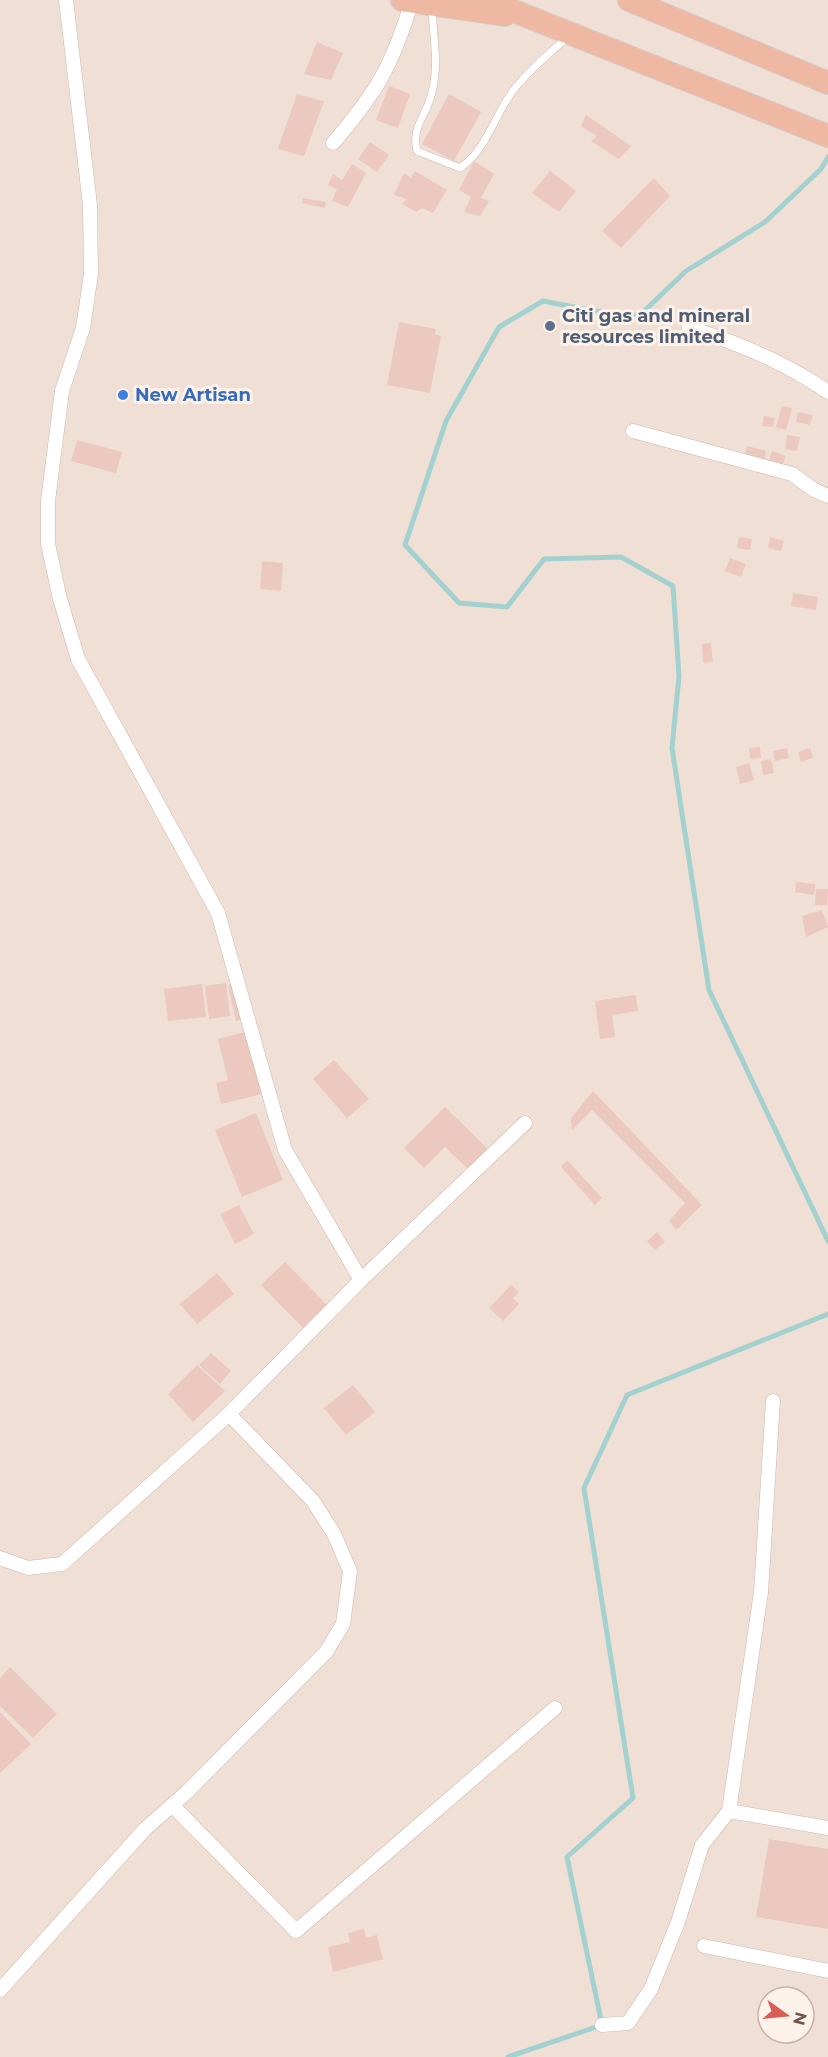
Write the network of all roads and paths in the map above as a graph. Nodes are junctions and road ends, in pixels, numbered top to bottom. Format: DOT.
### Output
graph roads {
  1 [pos="66,0"];
  2 [pos="486,0"];
  3 [pos="632,1"];
  4 [pos="415,2"];
  5 [pos="526,16"];
  6 [pos="570,35"];
  7 [pos="828,83"];
  8 [pos="828,135"];
  9 [pos="333,143"];
  10 [pos="689,328"];
  11 [pos="828,392"];
  12 [pos="633,431"];
  13 [pos="828,495"];
  14 [pos="525,1123"];
  15 [pos="361,1280"];
  16 [pos="773,1401"];
  17 [pos="229,1414"];
  18 [pos="0,1558"];
  19 [pos="555,1708"];
  20 [pos="172,1805"];
  21 [pos="729,1811"];
  22 [pos="828,1828"];
  23 [pos="704,1946"];
  24 [pos="828,1971"];
  25 [pos="0,1990"];
  26 [pos="602,2025"];
  1 -- 15 [label="street"];
  2 -- 5 [label="highway"];
  3 -- 7 [label="highway"];
  4 -- 5 [label="highway"];
  4 -- 6 [label="lane"];
  4 -- 9 [label="street"];
  5 -- 6 [label="highway"];
  6 -- 8 [label="highway"];
  10 -- 11 [label="street"];
  12 -- 13 [label="street"];
  14 -- 15 [label="street"];
  15 -- 17 [label="street"];
  16 -- 21 [label="street"];
  17 -- 18 [label="street"];
  17 -- 20 [label="street"];
  19 -- 20 [label="street"];
  20 -- 25 [label="street"];
  21 -- 22 [label="street"];
  21 -- 26 [label="street"];
  23 -- 24 [label="street"];
}
